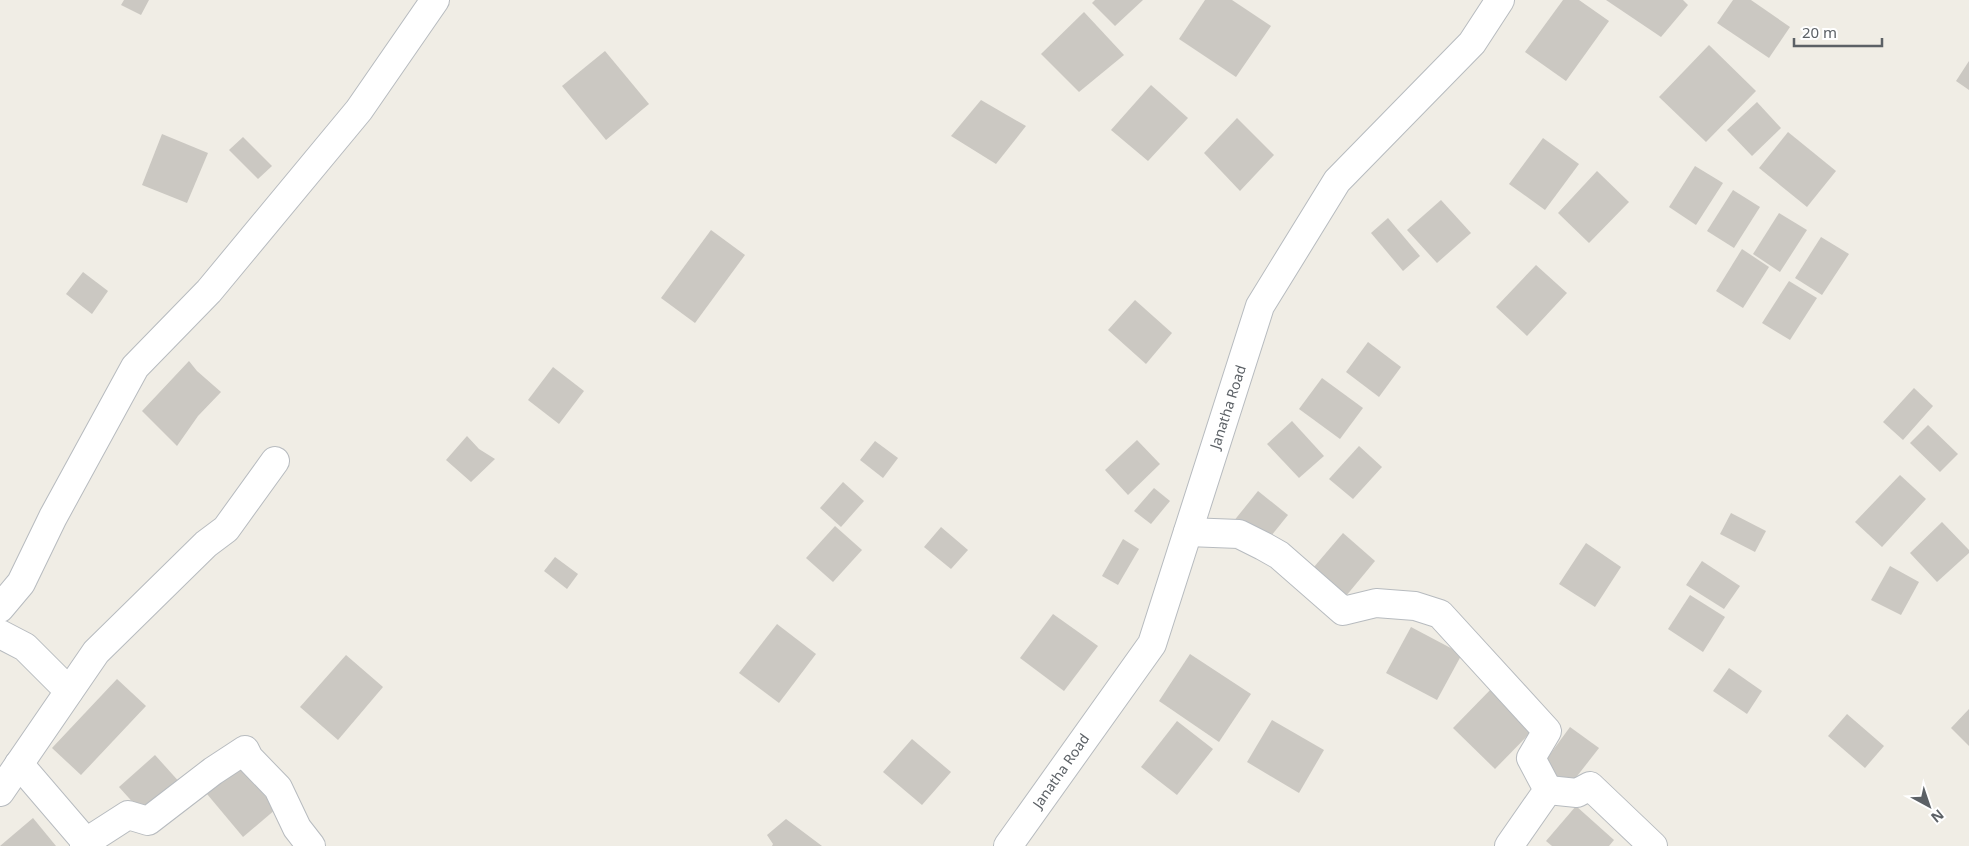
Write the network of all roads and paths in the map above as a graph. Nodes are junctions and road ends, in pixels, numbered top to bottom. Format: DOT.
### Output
graph roads {
  1 [pos="435,0"];
  2 [pos="1500,0"];
  3 [pos="276,461"];
  4 [pos="1188,532"];
  5 [pos="0,608"];
  6 [pos="0,634"];
  7 [pos="69,691"];
  8 [pos="19,764"];
  9 [pos="1548,790"];
  10 [pos="0,792"];
  11 [pos="85,844"];
  12 [pos="311,846"];
  13 [pos="1008,846"];
  14 [pos="1509,846"];
  15 [pos="1653,846"];
  1 -- 5 [label="street"];
  2 -- 4 [label="street, Janatha Road"];
  3 -- 7 [label="street"];
  4 -- 9 [label="street"];
  4 -- 13 [label="street, Janatha Road"];
  6 -- 7 [label="street"];
  7 -- 8 [label="street"];
  8 -- 10 [label="street"];
  8 -- 11 [label="street"];
  9 -- 14 [label="street"];
  9 -- 15 [label="street"];
  11 -- 12 [label="street"];
}
